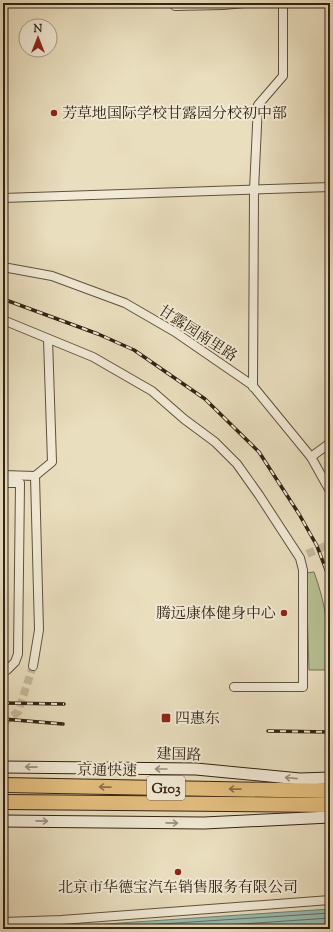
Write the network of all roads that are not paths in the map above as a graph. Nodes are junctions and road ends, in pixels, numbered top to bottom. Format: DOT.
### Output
graph roads {
  1 [pos="245,3"];
  2 [pos="283,3"];
  3 [pos="175,6"];
  4 [pos="330,187"];
  5 [pos="254,190"];
  6 [pos="3,198"];
  7 [pos="3,267"];
  8 [pos="3,320"];
  9 [pos="48,339"];
  10 [pos="253,387"];
  11 [pos="330,443"];
  12 [pos="311,457"];
  13 [pos="3,475"];
  14 [pos="35,476"];
  15 [pos="3,483"];
  16 [pos="330,490"];
  17 [pos="33,666"];
  18 [pos="3,670"];
  19 [pos="234,687"];
  20 [pos="3,767"];
  21 [pos="330,778"];
  22 [pos="3,785"];
  23 [pos="330,791"];
  24 [pos="3,802"];
  25 [pos="330,805"];
  26 [pos="330,817"];
  27 [pos="3,821"];
  28 [pos="330,900"];
  29 [pos="3,922"];
  1 -- 3 [label="street"];
  2 -- 5 [label="street"];
  4 -- 5 [label="street"];
  5 -- 6 [label="street"];
  5 -- 10 [label="street"];
  7 -- 10 [label="street, 甘露园南里路"];
  8 -- 9 [label="street"];
  9 -- 14 [label="street"];
  9 -- 19 [label="street"];
  10 -- 12 [label="street, 甘露园南里路"];
  11 -- 12 [label="street"];
  12 -- 16 [label="street, 甘露园南里路"];
  13 -- 14 [label="street"];
  14 -- 17 [label="street"];
  15 -- 18 [label="street"];
  21 -- 20 [label="main road, 建国路, one-way"];
  23 -- 22 [label="highway, 京通快速 / G103, one-way"];
  24 -- 25 [label="highway, G103"];
  27 -- 26 [label="main road, one-way"];
  28 -- 29 [label="street"];
}
